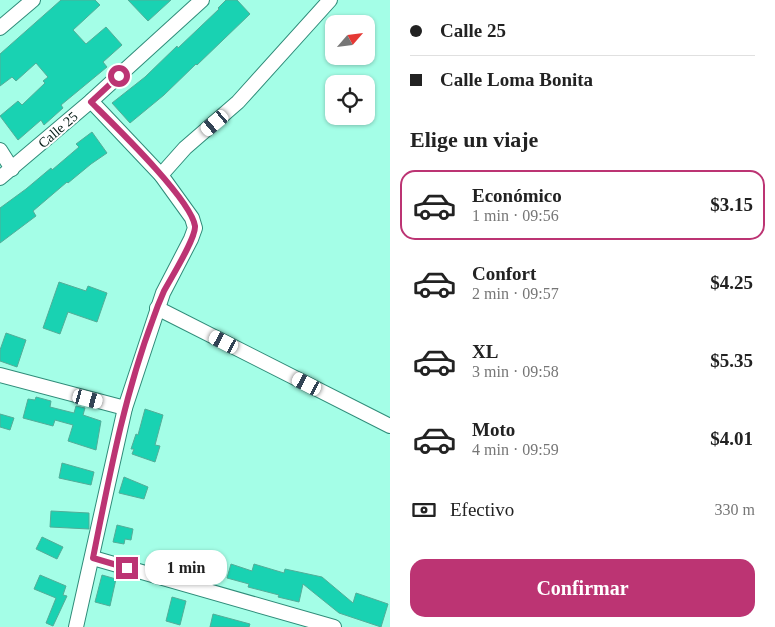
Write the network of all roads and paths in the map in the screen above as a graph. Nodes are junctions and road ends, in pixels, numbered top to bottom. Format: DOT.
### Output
graph roads {
  1 [pos="33,0"];
  2 [pos="202,0"];
  3 [pos="330,0"];
  4 [pos="0,28"];
  5 [pos="91,102"];
  6 [pos="0,150"];
  7 [pos="12,169"];
  8 [pos="161,175"];
  9 [pos="0,178"];
  10 [pos="157,308"];
  11 [pos="0,375"];
  12 [pos="125,408"];
  13 [pos="390,426"];
  14 [pos="93,558"];
  15 [pos="76,627"];
  16 [pos="334,627"];
  1 -- 4 [label="street"];
  2 -- 5 [label="street, Calle 25"];
  3 -- 8 [label="street"];
  5 -- 7 [label="street, Calle 25"];
  5 -- 8 [label="street"];
  6 -- 7 [label="street"];
  7 -- 9 [label="street, Calle 25"];
  8 -- 10 [label="street"];
  10 -- 12 [label="street"];
  10 -- 13 [label="street"];
  11 -- 12 [label="street"];
  12 -- 14 [label="street"];
  14 -- 15 [label="street"];
  14 -- 16 [label="street"];
}
